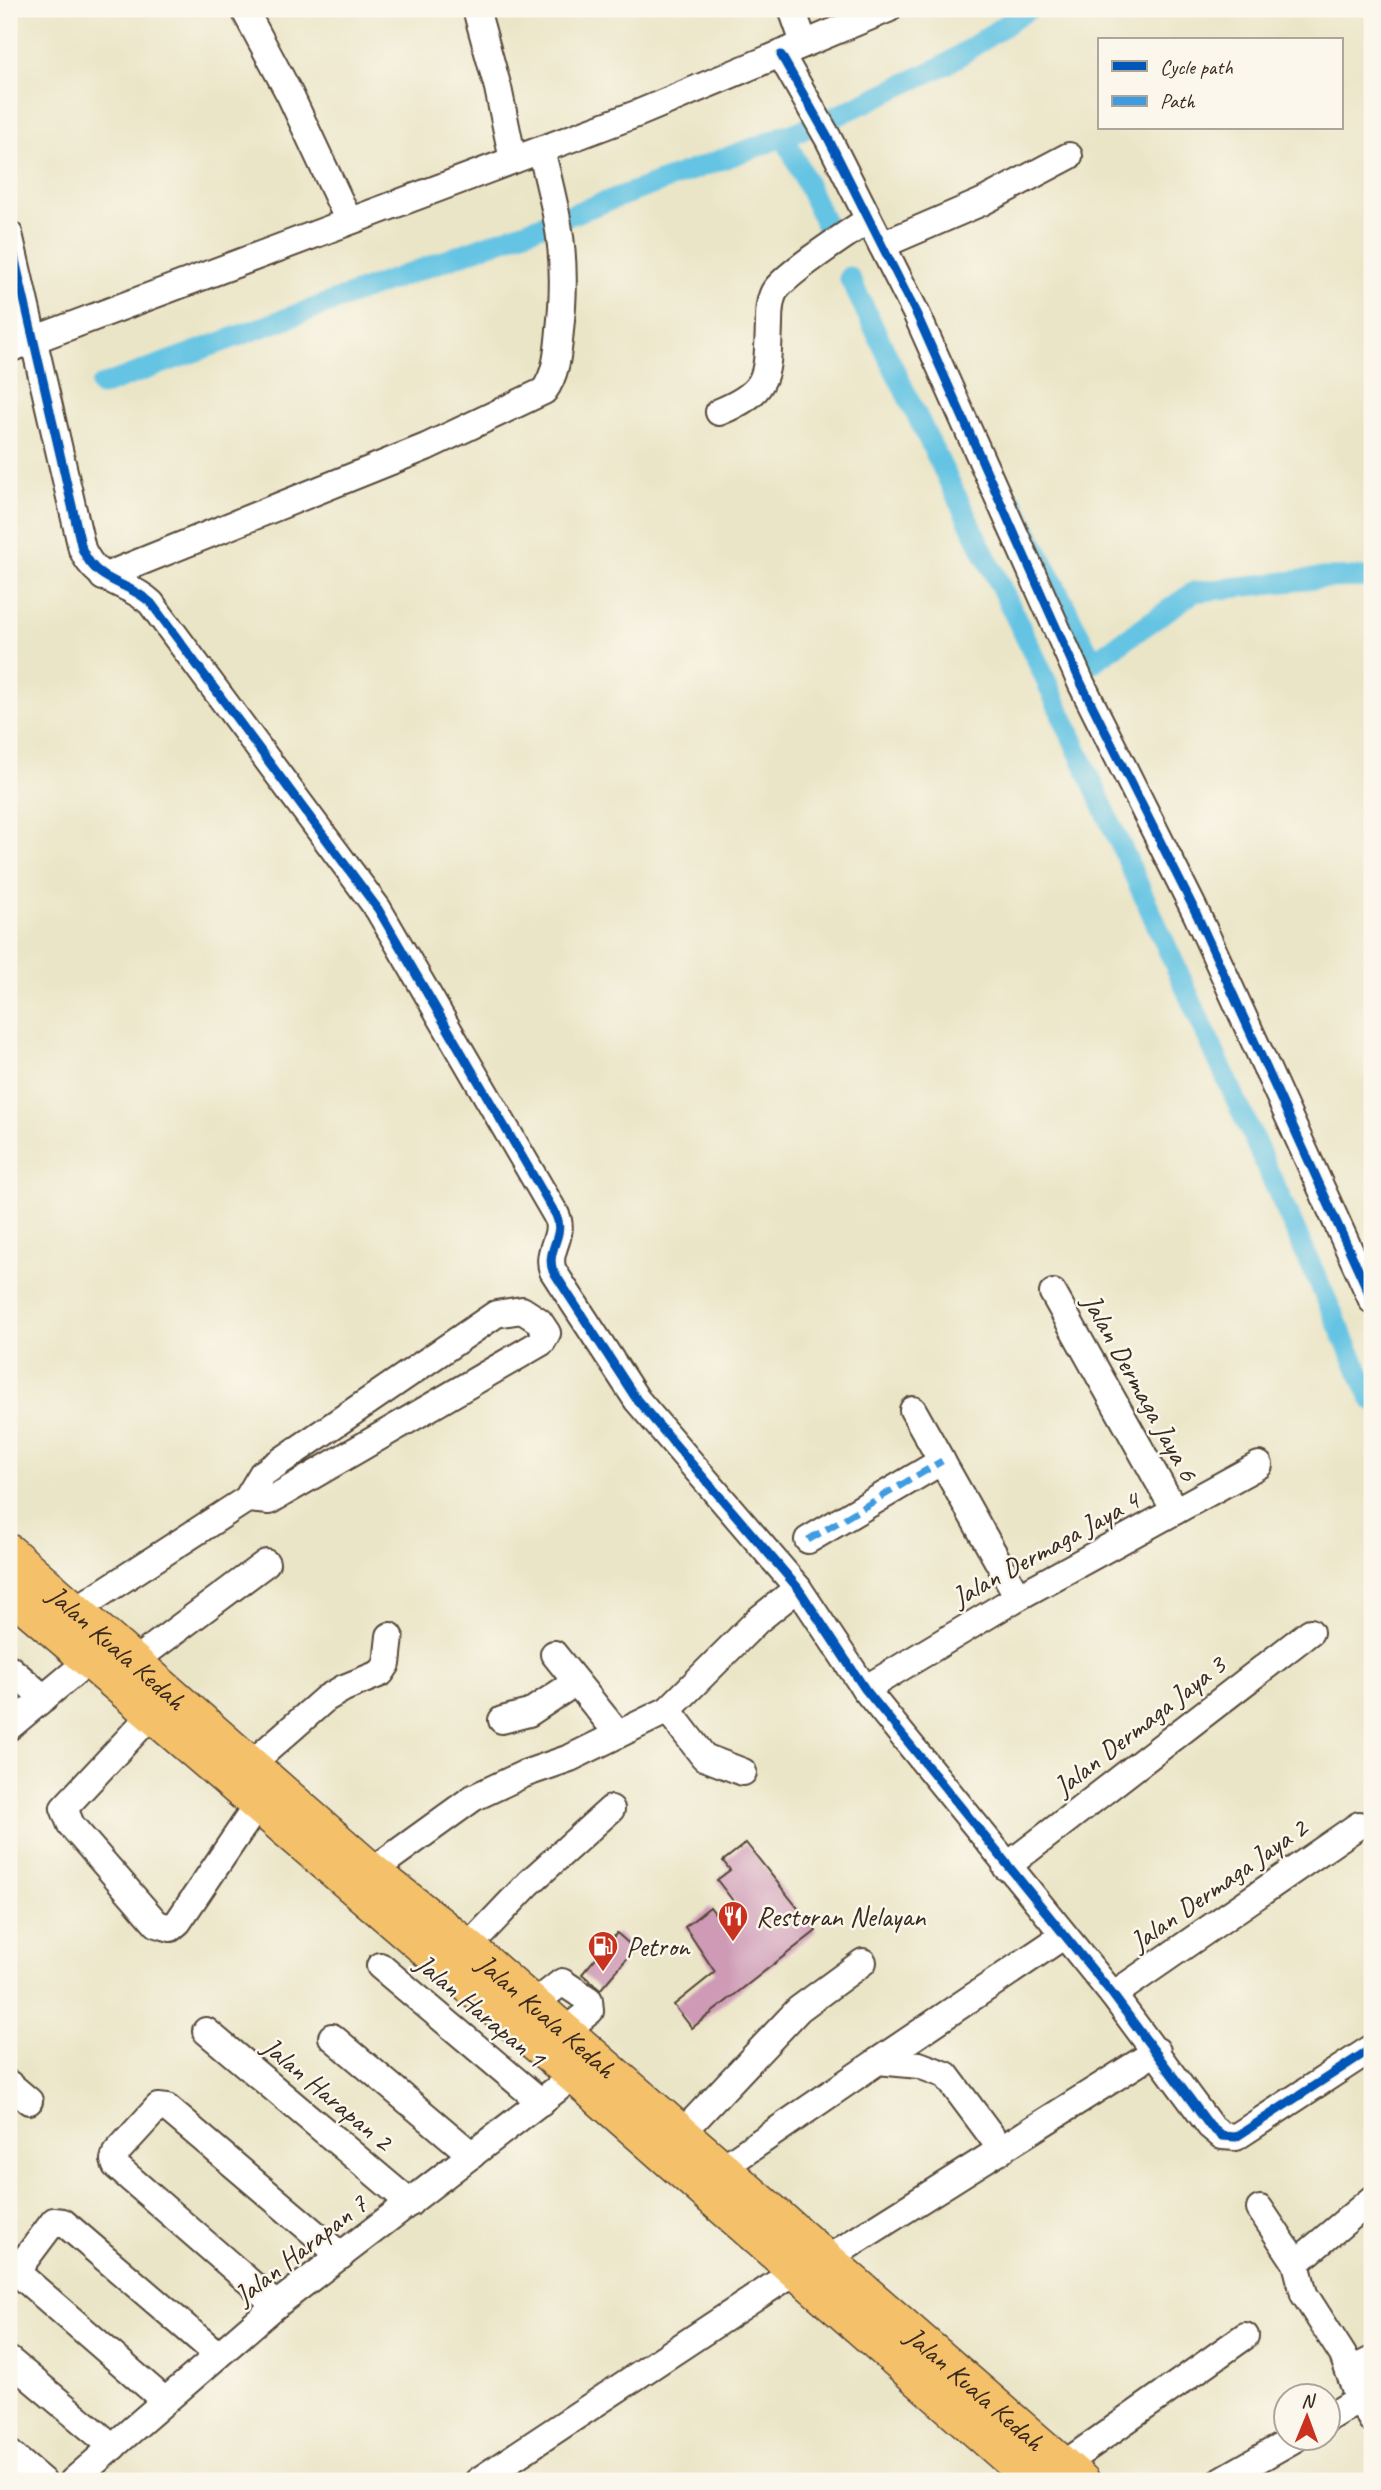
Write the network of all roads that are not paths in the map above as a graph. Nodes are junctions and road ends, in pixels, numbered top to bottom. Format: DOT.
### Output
graph roads {
  1 [pos="244,9"];
  2 [pos="476,9"];
  3 [pos="792,9"];
  4 [pos="888,9"];
  5 [pos="793,49"];
  6 [pos="541,150"];
  7 [pos="1069,156"];
  8 [pos="513,160"];
  9 [pos="348,219"];
  10 [pos="868,220"];
  11 [pos="9,234"];
  12 [pos="882,245"];
  13 [pos="36,341"];
  14 [pos="9,349"];
  15 [pos="719,412"];
  16 [pos="103,577"];
  17 [pos="1053,1293"];
  18 [pos="1372,1300"];
  19 [pos="913,1410"];
  20 [pos="942,1461"];
  21 [pos="1259,1465"];
  22 [pos="247,1499"];
  23 [pos="1175,1511"];
  24 [pos="808,1540"];
  25 [pos="9,1552"];
  26 [pos="266,1563"];
  27 [pos="798,1588"];
  28 [pos="9,1592"];
  29 [pos="1018,1597"];
  30 [pos="74,1611"];
  31 [pos="1310,1632"];
  32 [pos="390,1636"];
  33 [pos="554,1654"];
  34 [pos="88,1661"];
  35 [pos="132,1663"];
  36 [pos="9,1668"];
  37 [pos="576,1682"];
  38 [pos="865,1689"];
  39 [pos="44,1698"];
  40 [pos="668,1710"];
  41 [pos="151,1715"];
  42 [pos="502,1720"];
  43 [pos="9,1727"];
  44 [pos="618,1734"];
  45 [pos="250,1765"];
  46 [pos="743,1772"];
  47 [pos="256,1807"];
  48 [pos="611,1809"];
  49 [pos="1359,1825"];
  50 [pos="1006,1867"];
  51 [pos="372,1871"];
  52 [pos="1063,1936"];
  53 [pos="468,1947"];
  54 [pos="863,1962"];
  55 [pos="380,1966"];
  56 [pos="466,1984"];
  57 [pos="1113,1995"];
  58 [pos="206,2031"];
  59 [pos="332,2037"];
  60 [pos="1372,2048"];
  61 [pos="1157,2051"];
  62 [pos="878,2061"];
  63 [pos="574,2077"];
  64 [pos="541,2102"];
  65 [pos="682,2133"];
  66 [pos="1002,2150"];
  67 [pos="472,2155"];
  68 [pos="722,2168"];
  69 [pos="1372,2199"];
  70 [pos="410,2203"];
  71 [pos="1260,2209"];
  72 [pos="341,2256"];
  73 [pos="827,2259"];
  74 [pos="1296,2263"];
  75 [pos="794,2272"];
  76 [pos="276,2305"];
  77 [pos="1245,2336"];
  78 [pos="218,2355"];
  79 [pos="9,2360"];
  80 [pos="1361,2365"];
  81 [pos="165,2401"];
  82 [pos="1365,2410"];
  83 [pos="1342,2415"];
  84 [pos="113,2447"];
  85 [pos="1272,2452"];
  86 [pos="9,2453"];
  87 [pos="1060,2476"];
  88 [pos="42,2481"];
  89 [pos="73,2481"];
  90 [pos="478,2481"];
  91 [pos="1220,2481"];
  1 -- 9 [label="street"];
  2 -- 8 [label="street"];
  3 -- 5 [label="street"];
  4 -- 5 [label="street"];
  5 -- 6 [label="street"];
  5 -- 10 [label="street"];
  6 -- 8 [label="street"];
  6 -- 16 [label="street"];
  7 -- 12 [label="street"];
  8 -- 9 [label="street"];
  9 -- 13 [label="street"];
  10 -- 12 [label="street"];
  10 -- 15 [label="street"];
  11 -- 13 [label="street"];
  12 -- 18 [label="street"];
  13 -- 14 [label="street"];
  13 -- 16 [label="street"];
  16 -- 27 [label="street"];
  17 -- 23 [label="street, Jalan Dermaga Jaya 6"];
  19 -- 20 [label="street"];
  20 -- 24 [label="street"];
  20 -- 29 [label="street"];
  21 -- 23 [label="street, Jalan Dermaga Jaya 4"];
  22 -- 22 [label="street"];
  22 -- 30 [label="street"];
  23 -- 29 [label="street, Jalan Dermaga Jaya 4"];
  25 -- 30 [label="main road, Jalan Kuala Kedah"];
  26 -- 35 [label="street"];
  27 -- 38 [label="street"];
  27 -- 40 [label="street"];
  28 -- 34 [label="main road, Jalan Kuala Kedah"];
  29 -- 38 [label="street, Jalan Dermaga Jaya 4"];
  30 -- 35 [label="main road, Jalan Kuala Kedah"];
  31 -- 50 [label="street, Jalan Dermaga Jaya 3"];
  32 -- 45 [label="street"];
  33 -- 37 [label="street"];
  34 -- 39 [label="street"];
  34 -- 41 [label="main road, Jalan Kuala Kedah"];
  35 -- 45 [label="main road, Jalan Kuala Kedah"];
  36 -- 39 [label="street"];
  37 -- 42 [label="street"];
  37 -- 44 [label="street"];
  38 -- 50 [label="street"];
  39 -- 43 [label="street"];
  40 -- 44 [label="street"];
  40 -- 46 [label="street"];
  41 -- 47 [label="main road, Jalan Kuala Kedah"];
  41 -- 47 [label="street"];
  44 -- 51 [label="street"];
  45 -- 51 [label="main road, Jalan Kuala Kedah"];
  47 -- 56 [label="main road, Jalan Kuala Kedah"];
  48 -- 53 [label="street"];
  49 -- 57 [label="street, Jalan Dermaga Jaya 2"];
  50 -- 52 [label="street"];
  51 -- 53 [label="main road, Jalan Kuala Kedah"];
  52 -- 57 [label="street"];
  52 -- 62 [label="street"];
  53 -- 56 [label="main road"];
  53 -- 65 [label="main road, Jalan Kuala Kedah"];
  54 -- 65 [label="street"];
  55 -- 64 [label="street, Jalan Harapan 1"];
  56 -- 63 [label="main road, Jalan Kuala Kedah"];
  57 -- 61 [label="street"];
  58 -- 70 [label="street, Jalan Harapan 2"];
  59 -- 67 [label="street"];
  60 -- 61 [label="street"];
  61 -- 66 [label="street"];
  62 -- 66 [label="street"];
  62 -- 68 [label="street"];
  63 -- 64 [label="street, Jalan Harapan 7"];
  63 -- 75 [label="main road, Jalan Kuala Kedah"];
  64 -- 67 [label="street, Jalan Harapan 7"];
  65 -- 68 [label="main road, Jalan Kuala Kedah"];
  66 -- 73 [label="street"];
  67 -- 70 [label="street, Jalan Harapan 7"];
  68 -- 73 [label="main road, Jalan Kuala Kedah"];
  69 -- 74 [label="street"];
  70 -- 72 [label="street, Jalan Harapan 7"];
  71 -- 74 [label="street"];
  72 -- 76 [label="street, Jalan Harapan 7"];
  72 -- 76 [label="street"];
  73 -- 87 [label="main road, Jalan Kuala Kedah"];
  74 -- 80 [label="street"];
  75 -- 87 [label="main road, Jalan Kuala Kedah"];
  75 -- 90 [label="street"];
  76 -- 78 [label="street, Jalan Harapan 7"];
  77 -- 87 [label="street"];
  78 -- 81 [label="street, Jalan Harapan 7"];
  78 -- 81 [label="street"];
  79 -- 84 [label="street"];
  80 -- 82 [label="street"];
  81 -- 84 [label="street, Jalan Harapan 7"];
  82 -- 83 [label="street"];
  84 -- 89 [label="street, Jalan Harapan 7"];
  85 -- 91 [label="street"];
  86 -- 88 [label="street"];
}
